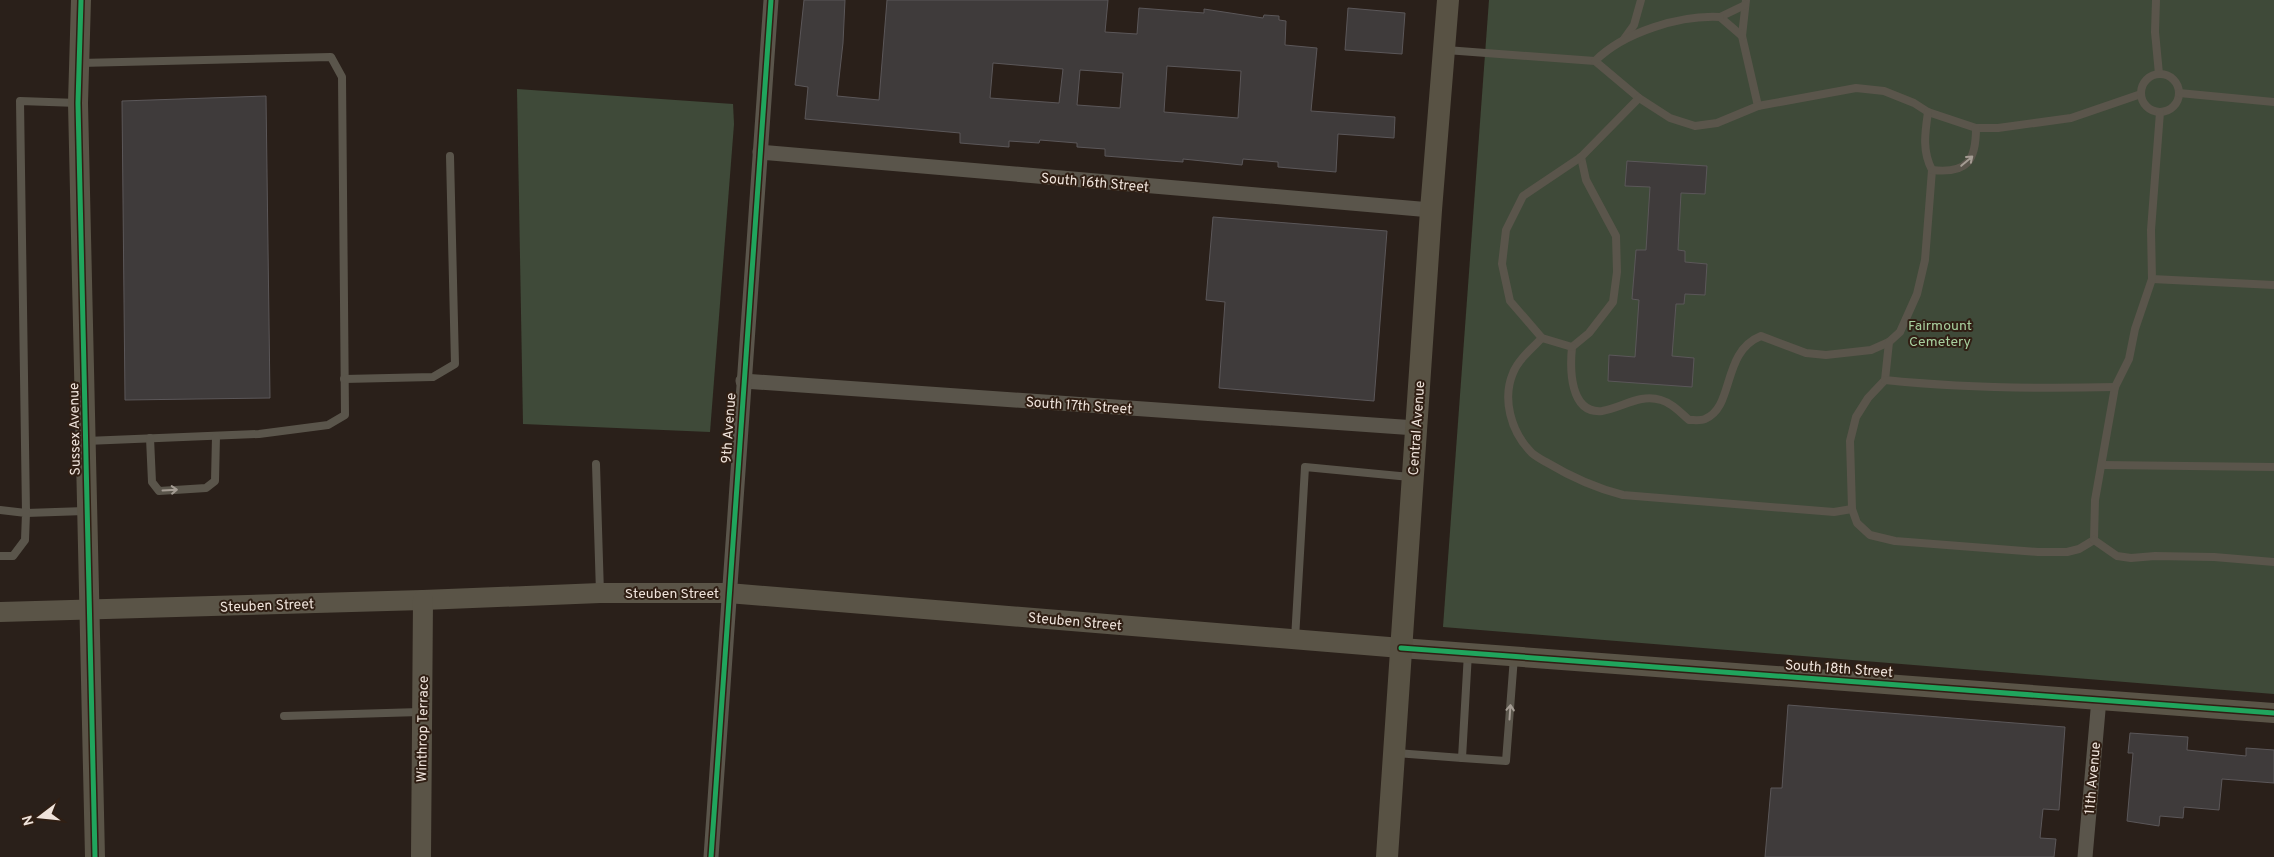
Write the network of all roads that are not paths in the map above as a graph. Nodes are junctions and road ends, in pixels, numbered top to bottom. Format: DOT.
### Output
graph roads {
  1 [pos="81,0"];
  2 [pos="771,0"];
  3 [pos="1448,0"];
  4 [pos="1641,0"];
  5 [pos="2156,0"];
  6 [pos="1745,3"];
  7 [pos="1720,17"];
  8 [pos="1742,36"];
  9 [pos="1623,40"];
  10 [pos="1444,50"];
  11 [pos="1595,61"];
  12 [pos="78,63"];
  13 [pos="2159,74"];
  14 [pos="2179,93"];
  15 [pos="2141,94"];
  16 [pos="1639,98"];
  17 [pos="2274,102"];
  18 [pos="78,103"];
  19 [pos="1758,106"];
  20 [pos="1928,112"];
  21 [pos="2160,112"];
  22 [pos="1976,128"];
  23 [pos="760,152"];
  24 [pos="450,156"];
  25 [pos="1581,157"];
  26 [pos="1932,170"];
  27 [pos="1431,210"];
  28 [pos="2152,279"];
  29 [pos="2274,285"];
  30 [pos="1542,338"];
  31 [pos="1889,342"];
  32 [pos="1572,347"];
  33 [pos="344,379"];
  34 [pos="1885,380"];
  35 [pos="743,381"];
  36 [pos="2116,387"];
  37 [pos="1416,428"];
  38 [pos="216,436"];
  39 [pos="150,438"];
  40 [pos="86,441"];
  41 [pos="596,464"];
  42 [pos="2102,465"];
  43 [pos="2274,467"];
  44 [pos="1412,478"];
  45 [pos="1852,509"];
  46 [pos="0,510"];
  47 [pos="87,511"];
  48 [pos="26,512"];
  49 [pos="2094,540"];
  50 [pos="0,556"];
  51 [pos="2274,562"];
  52 [pos="600,593"];
  53 [pos="728,594"];
  54 [pos="424,600"];
  55 [pos="90,610"];
  56 [pos="0,612"];
  57 [pos="1295,639"];
  58 [pos="1401,648"];
  59 [pos="1468,652"];
  60 [pos="1514,656"];
  61 [pos="2098,698"];
  62 [pos="422,712"];
  63 [pos="2274,712"];
  64 [pos="284,716"];
  65 [pos="1394,753"];
  66 [pos="1462,758"];
  67 [pos="95,857"];
  68 [pos="421,857"];
  69 [pos="711,857"];
  70 [pos="1387,857"];
  71 [pos="2085,857"];
  1 -- 12 [label="street, Sussex Avenue"];
  2 -- 23 [label="street, 9th Avenue"];
  3 -- 10 [label="main road, Central Avenue"];
  4 -- 9 [label="lane"];
  5 -- 13 [label="lane"];
  6 -- 7 [label="lane"];
  6 -- 8 [label="lane"];
  7 -- 8 [label="lane"];
  7 -- 9 [label="lane"];
  8 -- 19 [label="lane"];
  9 -- 11 [label="lane"];
  10 -- 11 [label="lane"];
  10 -- 27 [label="main road, Central Avenue"];
  11 -- 16 [label="lane"];
  12 -- 18 [label="street, Sussex Avenue"];
  12 -- 33 [label="lane"];
  13 -- 14 [label="lane"];
  13 -- 15 [label="lane"];
  14 -- 17 [label="lane"];
  14 -- 21 [label="lane"];
  15 -- 21 [label="lane"];
  15 -- 22 [label="lane"];
  16 -- 19 [label="lane"];
  16 -- 25 [label="lane"];
  18 -- 40 [label="street, Sussex Avenue"];
  18 -- 48 [label="lane"];
  19 -- 20 [label="lane"];
  20 -- 22 [label="lane"];
  20 -- 26 [label="lane"];
  21 -- 28 [label="lane"];
  26 -- 22 [label="lane, one-way"];
  23 -- 27 [label="street, South 16th Street"];
  23 -- 35 [label="street, 9th Avenue"];
  24 -- 33 [label="lane"];
  25 -- 30 [label="lane"];
  25 -- 32 [label="lane"];
  26 -- 31 [label="lane"];
  27 -- 37 [label="main road, Central Avenue"];
  28 -- 29 [label="lane"];
  28 -- 36 [label="lane"];
  30 -- 32 [label="lane"];
  30 -- 45 [label="lane"];
  31 -- 32 [label="lane"];
  31 -- 34 [label="lane"];
  33 -- 38 [label="lane"];
  34 -- 36 [label="lane"];
  34 -- 45 [label="lane"];
  35 -- 37 [label="street, South 17th Street"];
  35 -- 53 [label="street, 9th Avenue"];
  36 -- 42 [label="lane"];
  37 -- 44 [label="main road, Central Avenue"];
  38 -- 39 [label="lane"];
  39 -- 38 [label="lane, one-way"];
  39 -- 40 [label="lane"];
  40 -- 47 [label="street, Sussex Avenue"];
  41 -- 52 [label="lane"];
  42 -- 43 [label="lane"];
  42 -- 49 [label="lane"];
  44 -- 57 [label="lane"];
  44 -- 58 [label="main road, Central Avenue"];
  45 -- 49 [label="lane"];
  46 -- 48 [label="lane"];
  47 -- 48 [label="lane"];
  47 -- 55 [label="street, Sussex Avenue"];
  48 -- 50 [label="lane"];
  49 -- 51 [label="lane"];
  52 -- 53 [label="street, Steuben Street"];
  52 -- 54 [label="street, Steuben Street"];
  53 -- 57 [label="street, Steuben Street"];
  53 -- 69 [label="street, 9th Avenue"];
  54 -- 55 [label="street, Steuben Street"];
  54 -- 62 [label="street, Winthrop Terrace"];
  55 -- 56 [label="street, Steuben Street"];
  55 -- 67 [label="street, Sussex Avenue"];
  57 -- 58 [label="street, Steuben Street"];
  58 -- 59 [label="street, South 18th Street"];
  58 -- 65 [label="main road, Central Avenue"];
  59 -- 60 [label="street, South 18th Street"];
  59 -- 66 [label="lane"];
  60 -- 61 [label="street, South 18th Street"];
  66 -- 60 [label="lane, one-way"];
  61 -- 63 [label="street, South 18th Street"];
  61 -- 71 [label="street, 11th Avenue"];
  62 -- 64 [label="lane"];
  62 -- 68 [label="street, Winthrop Terrace"];
  65 -- 66 [label="lane"];
  65 -- 70 [label="main road, Central Avenue"];
}
